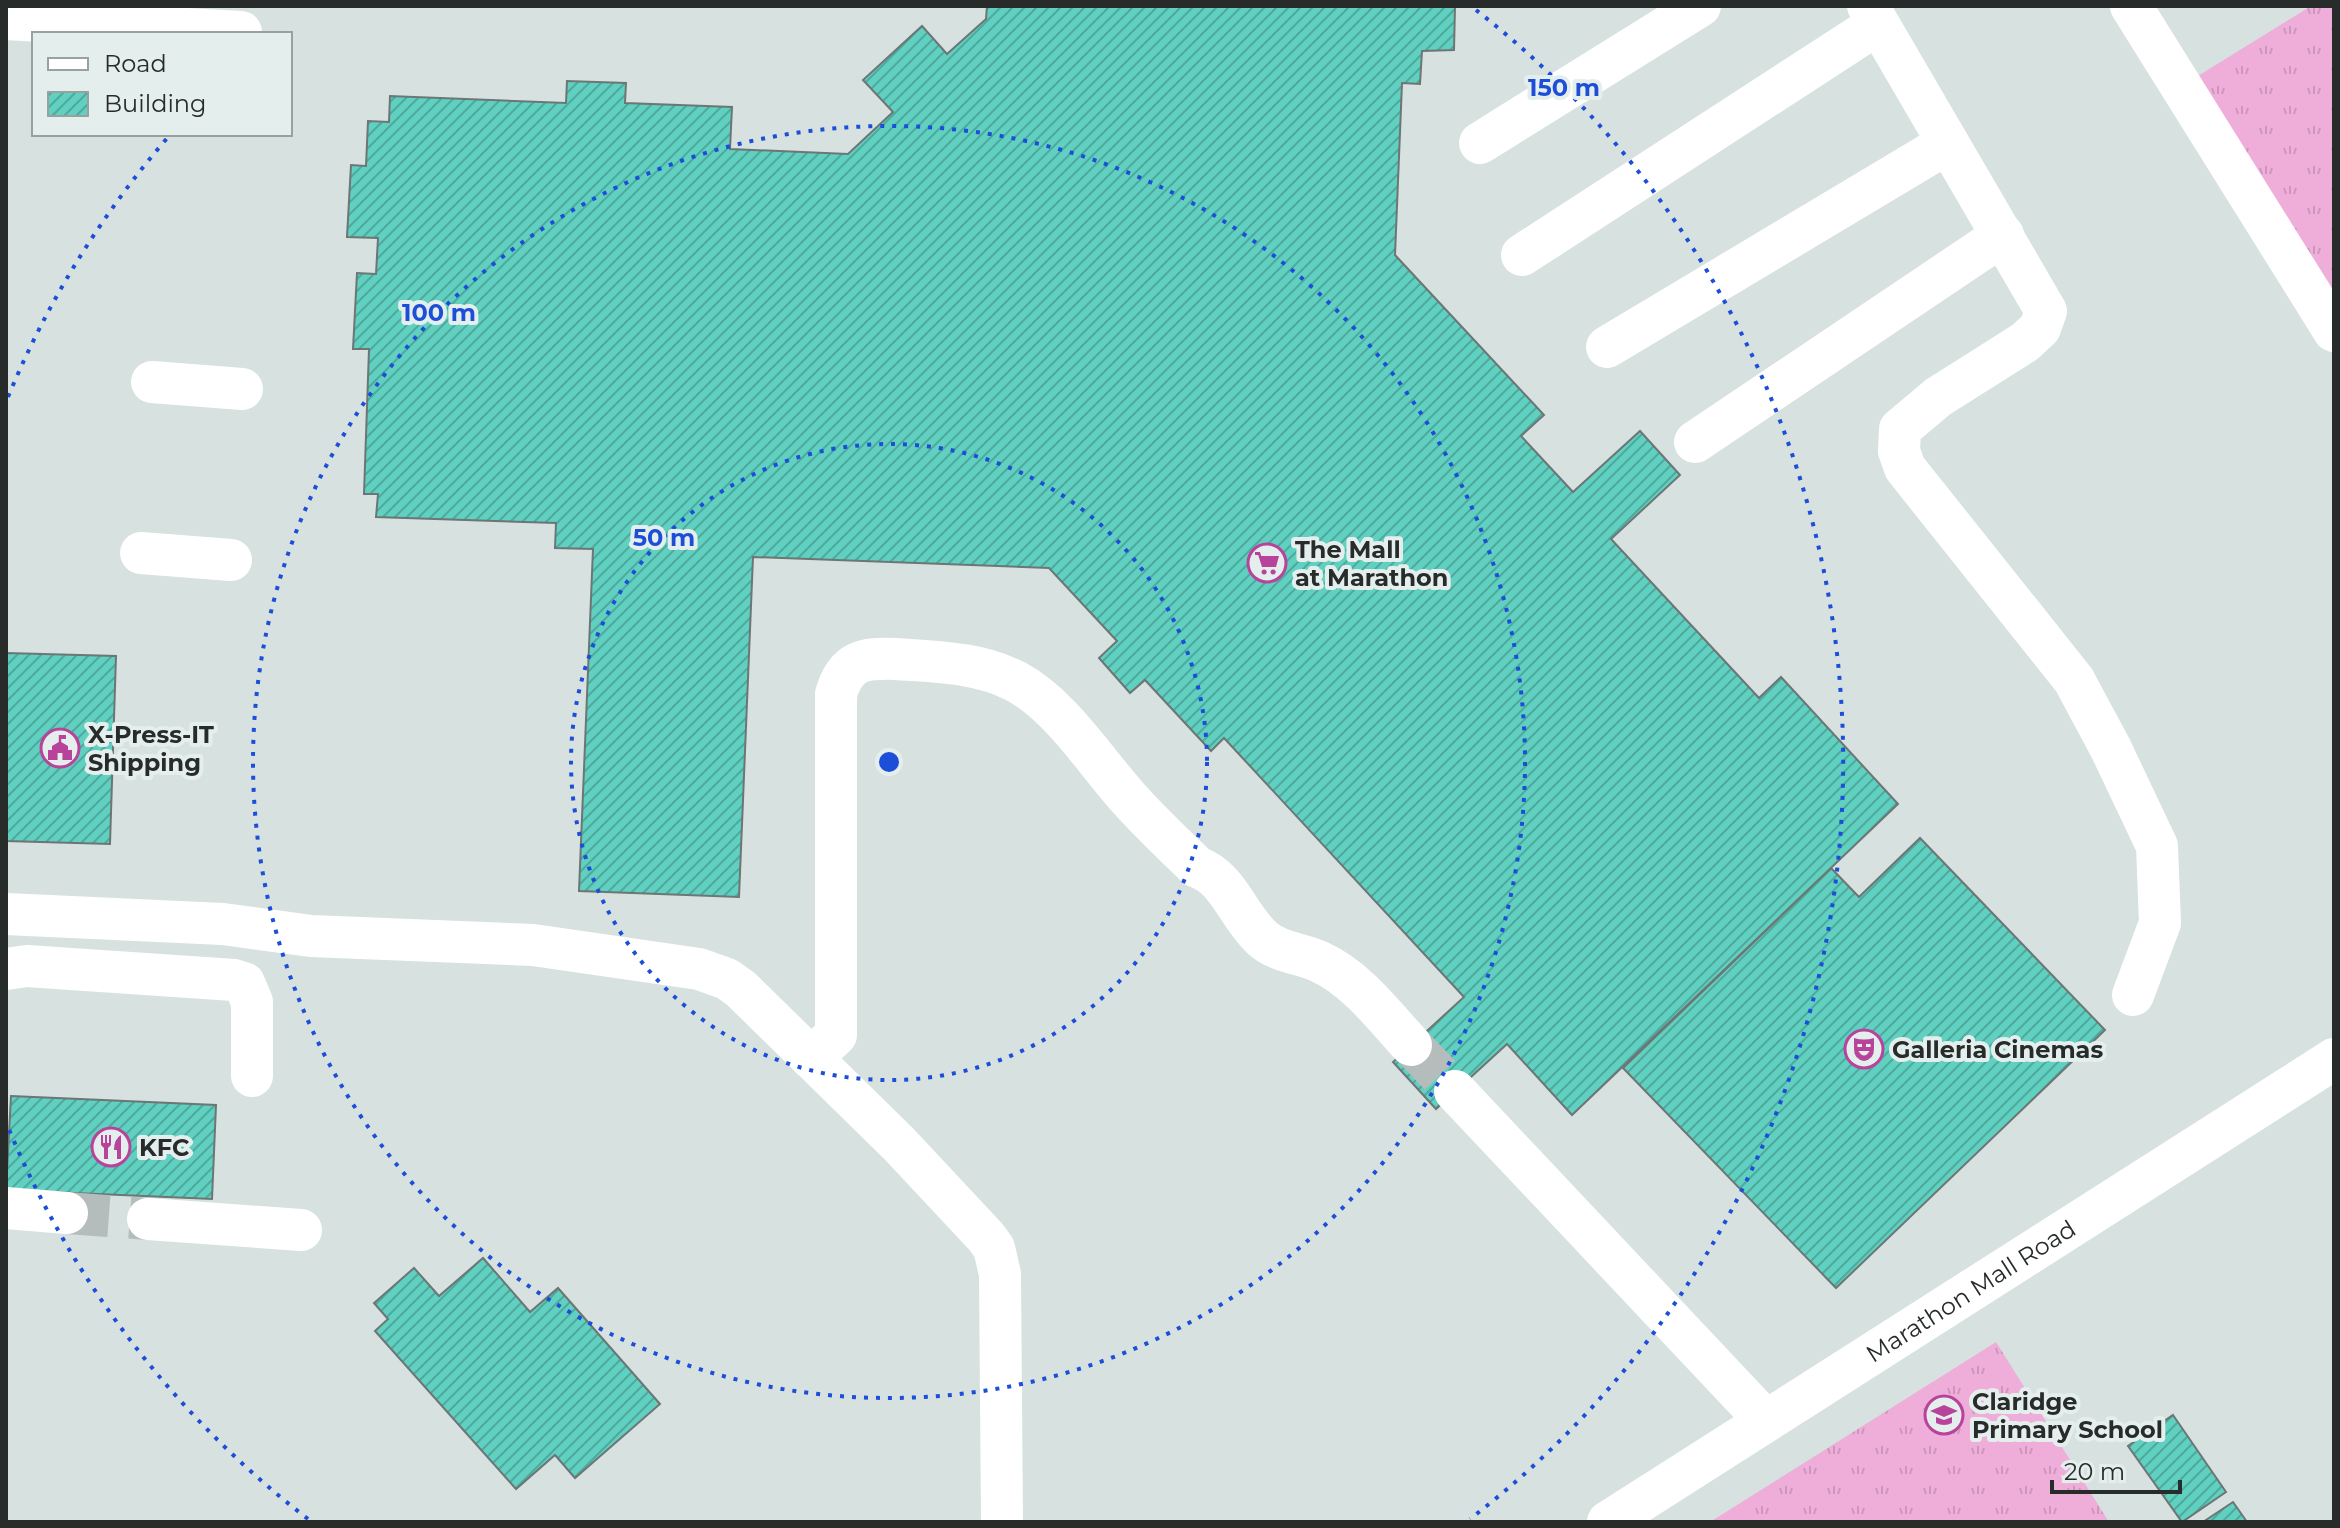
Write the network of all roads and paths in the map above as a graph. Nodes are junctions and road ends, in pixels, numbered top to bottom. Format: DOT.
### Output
graph roads {
  1 [pos="1700,6"];
  2 [pos="2131,6"];
  3 [pos="1873,15"];
  4 [pos="6,19"];
  5 [pos="241,32"];
  6 [pos="1480,143"];
  7 [pos="1948,143"];
  8 [pos="2003,235"];
  9 [pos="1522,255"];
  10 [pos="2334,331"];
  11 [pos="1607,347"];
  12 [pos="152,382"];
  13 [pos="242,389"];
  14 [pos="1695,442"];
  15 [pos="141,553"];
  16 [pos="231,560"];
  17 [pos="6,914"];
  18 [pos="6,969"];
  19 [pos="2133,995"];
  20 [pos="1411,1045"];
  21 [pos="811,1058"];
  22 [pos="2334,1059"];
  23 [pos="252,1076"];
  24 [pos="1455,1091"];
  25 [pos="6,1208"];
  26 [pos="67,1213"];
  27 [pos="148,1219"];
  28 [pos="301,1230"];
  29 [pos="1766,1421"];
  30 [pos="1002,1522"];
  31 [pos="1608,1522"];
  1 -- 6 [label="street"];
  2 -- 10 [label="street"];
  3 -- 7 [label="street"];
  3 -- 9 [label="street"];
  4 -- 5 [label="street"];
  7 -- 8 [label="street"];
  7 -- 11 [label="street"];
  8 -- 14 [label="street"];
  8 -- 19 [label="street"];
  12 -- 13 [label="street"];
  15 -- 16 [label="street"];
  17 -- 21 [label="street"];
  18 -- 23 [label="street"];
  20 -- 21 [label="street"];
  21 -- 30 [label="street"];
  22 -- 29 [label="street, Marathon Mall Road"];
  24 -- 29 [label="street"];
  25 -- 26 [label="street"];
  27 -- 28 [label="street"];
  29 -- 31 [label="street, Marathon Mall Road"];
}
